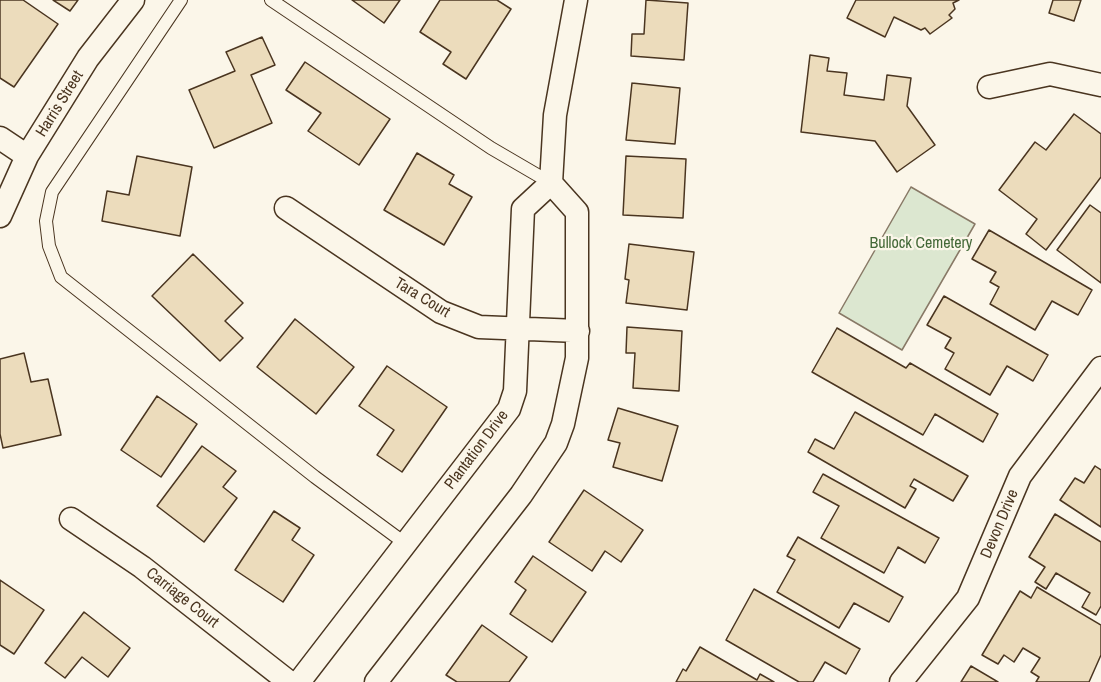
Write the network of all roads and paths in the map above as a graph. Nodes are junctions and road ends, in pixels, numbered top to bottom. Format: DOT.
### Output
graph roads {
  1 [pos="133,0"];
  2 [pos="181,0"];
  3 [pos="271,0"];
  4 [pos="576,0"];
  5 [pos="1101,85"];
  6 [pos="989,87"];
  7 [pos="0,138"];
  8 [pos="27,156"];
  9 [pos="551,183"];
  10 [pos="286,208"];
  11 [pos="0,216"];
  12 [pos="518,330"];
  13 [pos="578,331"];
  14 [pos="1101,368"];
  15 [pos="71,519"];
  16 [pos="406,544"];
  17 [pos="289,682"];
  18 [pos="299,682"];
  19 [pos="376,682"];
  20 [pos="901,682"];
  1 -- 8 [label="street, Harris Street"];
  2 -- 16 [label="lane"];
  3 -- 9 [label="lane"];
  4 -- 9 [label="street"];
  5 -- 6 [label="street"];
  7 -- 8 [label="street"];
  8 -- 11 [label="street, Harris Street"];
  9 -- 12 [label="street, Plantation Drive"];
  9 -- 13 [label="street"];
  10 -- 12 [label="street, Tara Court"];
  12 -- 13 [label="street, Tara Court"];
  12 -- 16 [label="street, Plantation Drive"];
  13 -- 19 [label="street"];
  14 -- 20 [label="street, Devon Drive"];
  15 -- 17 [label="street, Carriage Court"];
  16 -- 18 [label="street, Plantation Drive"];
}
